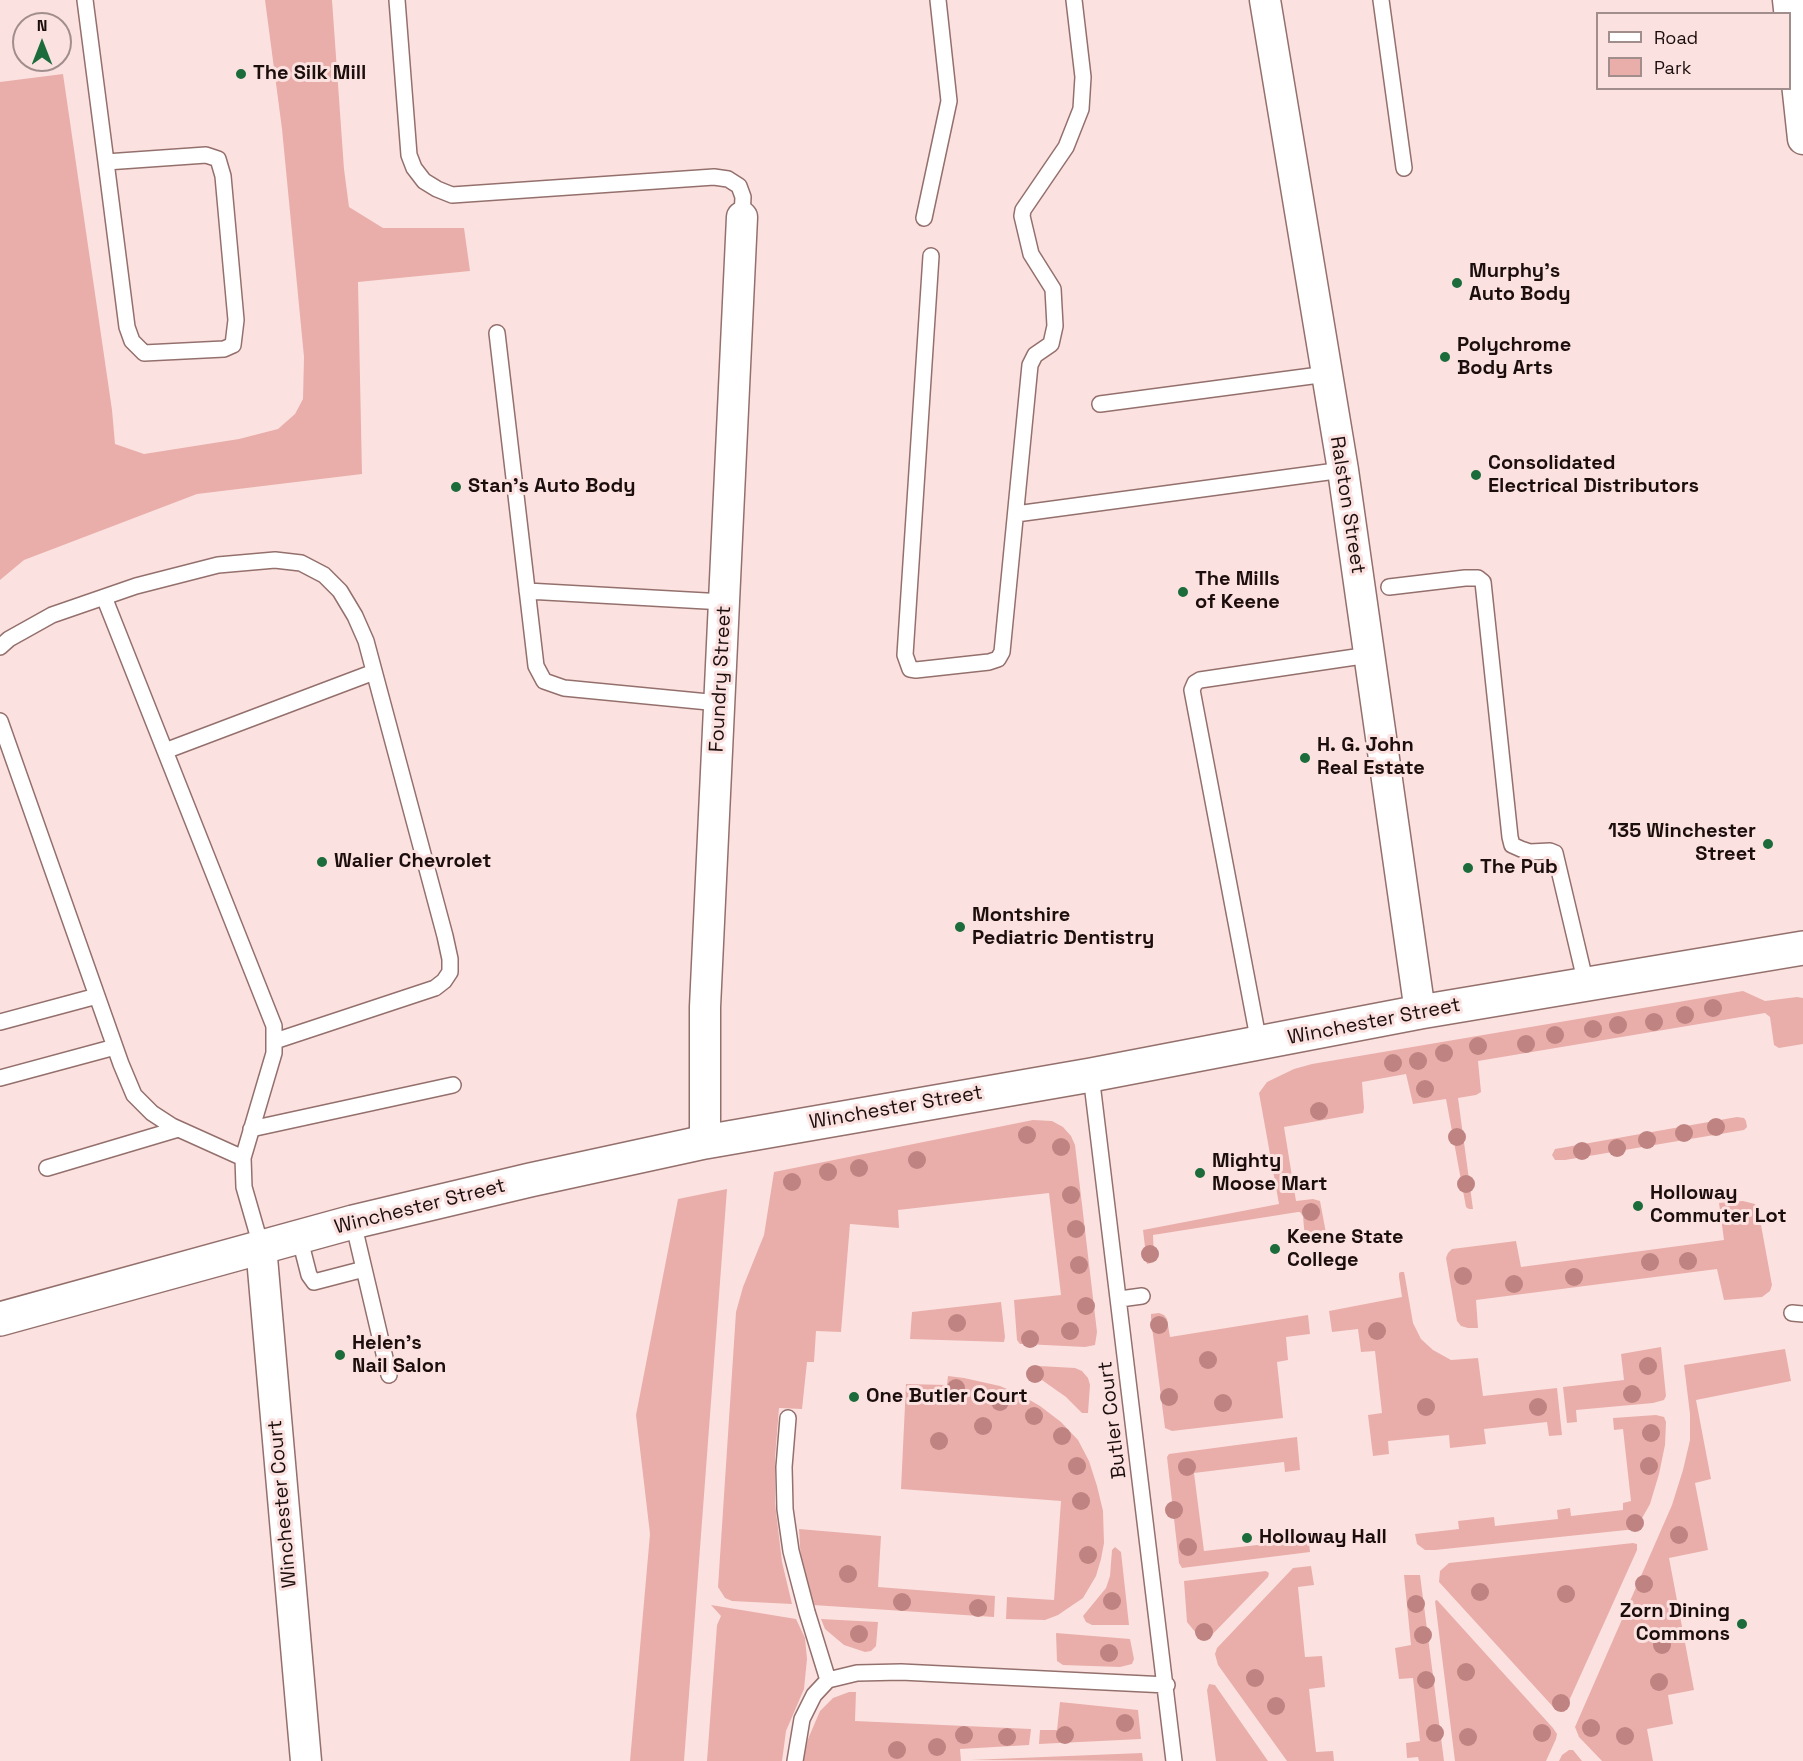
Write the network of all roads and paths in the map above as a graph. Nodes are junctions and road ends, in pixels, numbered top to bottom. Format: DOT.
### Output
graph roads {
  1 [pos="85,0"];
  2 [pos="397,0"];
  3 [pos="938,0"];
  4 [pos="1074,0"];
  5 [pos="1265,0"];
  6 [pos="1381,0"];
  7 [pos="1791,28"];
  8 [pos="1803,139"];
  9 [pos="106,162"];
  10 [pos="1404,168"];
  11 [pos="742,217"];
  12 [pos="924,218"];
  13 [pos="931,256"];
  14 [pos="497,333"];
  15 [pos="1327,374"];
  16 [pos="1100,404"];
  17 [pos="1343,471"];
  18 [pos="1016,514"];
  19 [pos="1389,587"];
  20 [pos="527,591"];
  21 [pos="104,597"];
  22 [pos="724,602"];
  23 [pos="0,647"];
  24 [pos="1370,655"];
  25 [pos="374,672"];
  26 [pos="719,703"];
  27 [pos="0,721"];
  28 [pos="165,751"];
  29 [pos="1803,948"];
  30 [pos="1586,984"];
  31 [pos="97,996"];
  32 [pos="1420,1012"];
  33 [pos="0,1022"];
  34 [pos="275,1041"];
  35 [pos="1259,1043"];
  36 [pos="115,1047"];
  37 [pos="1091,1075"];
  38 [pos="0,1078"];
  39 [pos="453,1085"];
  40 [pos="178,1129"];
  41 [pos="251,1129"];
  42 [pos="705,1142"];
  43 [pos="243,1158"];
  44 [pos="47,1168"];
  45 [pos="353,1222"];
  46 [pos="299,1236"];
  47 [pos="261,1246"];
  48 [pos="364,1269"];
  49 [pos="1142,1296"];
  50 [pos="1120,1299"];
  51 [pos="0,1319"];
  52 [pos="389,1375"];
  53 [pos="788,1418"];
  54 [pos="828,1680"];
  55 [pos="1167,1685"];
  56 [pos="306,1761"];
  57 [pos="795,1761"];
  58 [pos="1174,1761"];
  1 -- 9 [label="lane"];
  2 -- 11 [label="lane"];
  3 -- 12 [label="lane"];
  4 -- 18 [label="lane"];
  5 -- 15 [label="street, Ralston Street"];
  6 -- 10 [label="lane"];
  7 -- 8 [label="street"];
  9 -- 9 [label="lane"];
  11 -- 22 [label="street, Foundry Street"];
  13 -- 18 [label="lane"];
  14 -- 20 [label="lane"];
  15 -- 16 [label="lane"];
  15 -- 17 [label="street, Ralston Street"];
  17 -- 18 [label="lane"];
  17 -- 24 [label="street, Ralston Street"];
  19 -- 30 [label="lane"];
  20 -- 22 [label="lane"];
  20 -- 26 [label="lane"];
  21 -- 23 [label="lane"];
  21 -- 25 [label="lane"];
  21 -- 28 [label="lane"];
  22 -- 26 [label="street, Foundry Street"];
  24 -- 32 [label="street, Ralston Street"];
  24 -- 35 [label="lane"];
  25 -- 28 [label="lane"];
  25 -- 34 [label="lane"];
  26 -- 42 [label="street, Foundry Street"];
  27 -- 31 [label="lane"];
  28 -- 34 [label="lane"];
  29 -- 30 [label="street, Winchester Street"];
  30 -- 32 [label="street, Winchester Street"];
  31 -- 33 [label="lane"];
  31 -- 36 [label="lane"];
  32 -- 35 [label="street, Winchester Street"];
  34 -- 41 [label="lane"];
  35 -- 37 [label="street, Winchester Street"];
  36 -- 38 [label="lane"];
  36 -- 40 [label="lane"];
  37 -- 42 [label="street, Winchester Street"];
  37 -- 50 [label="lane, Butler Court"];
  39 -- 41 [label="lane"];
  40 -- 43 [label="lane"];
  40 -- 44 [label="lane"];
  41 -- 43 [label="lane"];
  42 -- 45 [label="street, Winchester Street"];
  43 -- 47 [label="lane"];
  45 -- 46 [label="street, Winchester Street"];
  45 -- 48 [label="lane"];
  46 -- 47 [label="street, Winchester Street"];
  46 -- 48 [label="lane"];
  47 -- 51 [label="street, Winchester Street"];
  47 -- 56 [label="street, Winchester Court"];
  48 -- 52 [label="lane"];
  49 -- 50 [label="lane"];
  50 -- 55 [label="lane, Butler Court"];
  53 -- 54 [label="lane"];
  54 -- 55 [label="lane"];
  54 -- 57 [label="lane"];
  55 -- 58 [label="lane, Butler Court"];
}
